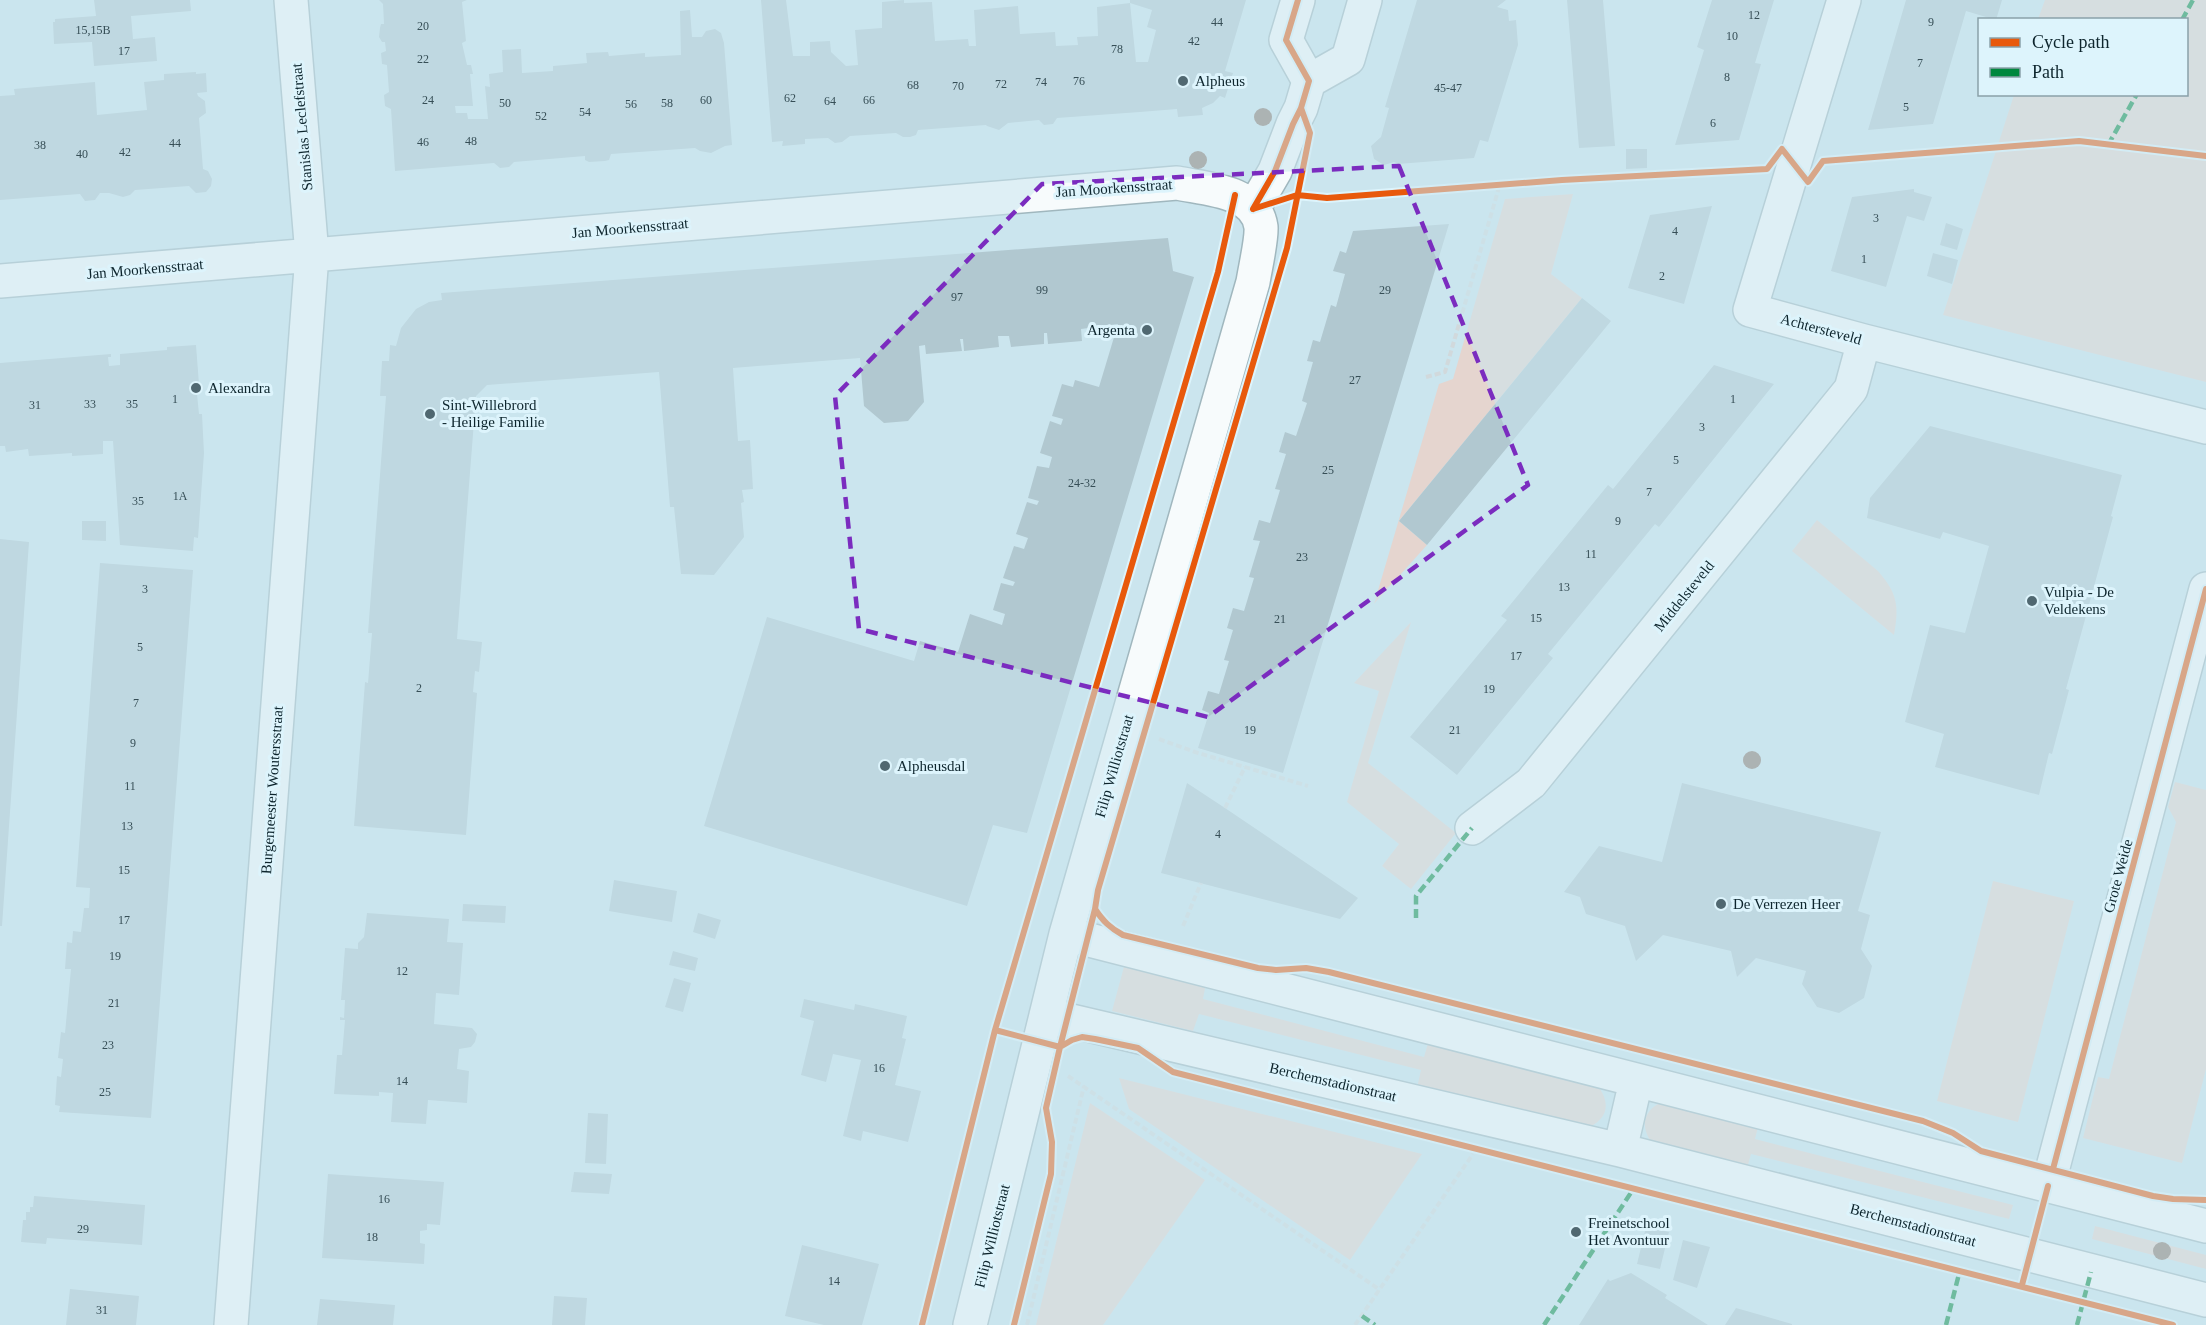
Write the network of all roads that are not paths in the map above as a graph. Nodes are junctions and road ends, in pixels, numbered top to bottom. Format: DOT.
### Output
graph roads {
  1 [pos="291,0"];
  2 [pos="1298,0"];
  3 [pos="1365,0"];
  4 [pos="1844,0"];
  5 [pos="1309,81"];
  6 [pos="1253,209"];
  7 [pos="312,255"];
  8 [pos="0,281"];
  9 [pos="1864,341"];
  10 [pos="2206,427"];
  11 [pos="2206,589"];
  12 [pos="1472,828"];
  13 [pos="1066,934"];
  14 [pos="1050,1043"];
  15 [pos="1636,1082"];
  16 [pos="1620,1150"];
  17 [pos="2048,1186"];
  18 [pos="2206,1226"];
  19 [pos="2206,1300"];
  20 [pos="231,1325"];
  21 [pos="970,1325"];
  1 -- 7 [label="street, Stanislas Leclefstraat"];
  2 -- 5 [label="street"];
  3 -- 5 [label="street"];
  4 -- 9 [label="street, Achtersteveld"];
  5 -- 6 [label="street"];
  6 -- 7 [label="street, Jan Moorkensstraat"];
  6 -- 13 [label="street, Filip Williotstraat"];
  7 -- 8 [label="street, Jan Moorkensstraat"];
  7 -- 20 [label="street, Burgemeester Woutersstraat"];
  9 -- 10 [label="street, Achtersteveld"];
  9 -- 12 [label="street, Middelsteveld"];
  11 -- 17 [label="street, Grote Weide"];
  13 -- 14 [label="street, Filip Williotstraat"];
  13 -- 15 [label="street"];
  14 -- 16 [label="street, Berchemstadionstraat"];
  14 -- 21 [label="street, Filip Williotstraat"];
  15 -- 16 [label="street"];
  15 -- 17 [label="street"];
  16 -- 19 [label="street, Berchemstadionstraat"];
  17 -- 18 [label="street"];
}
